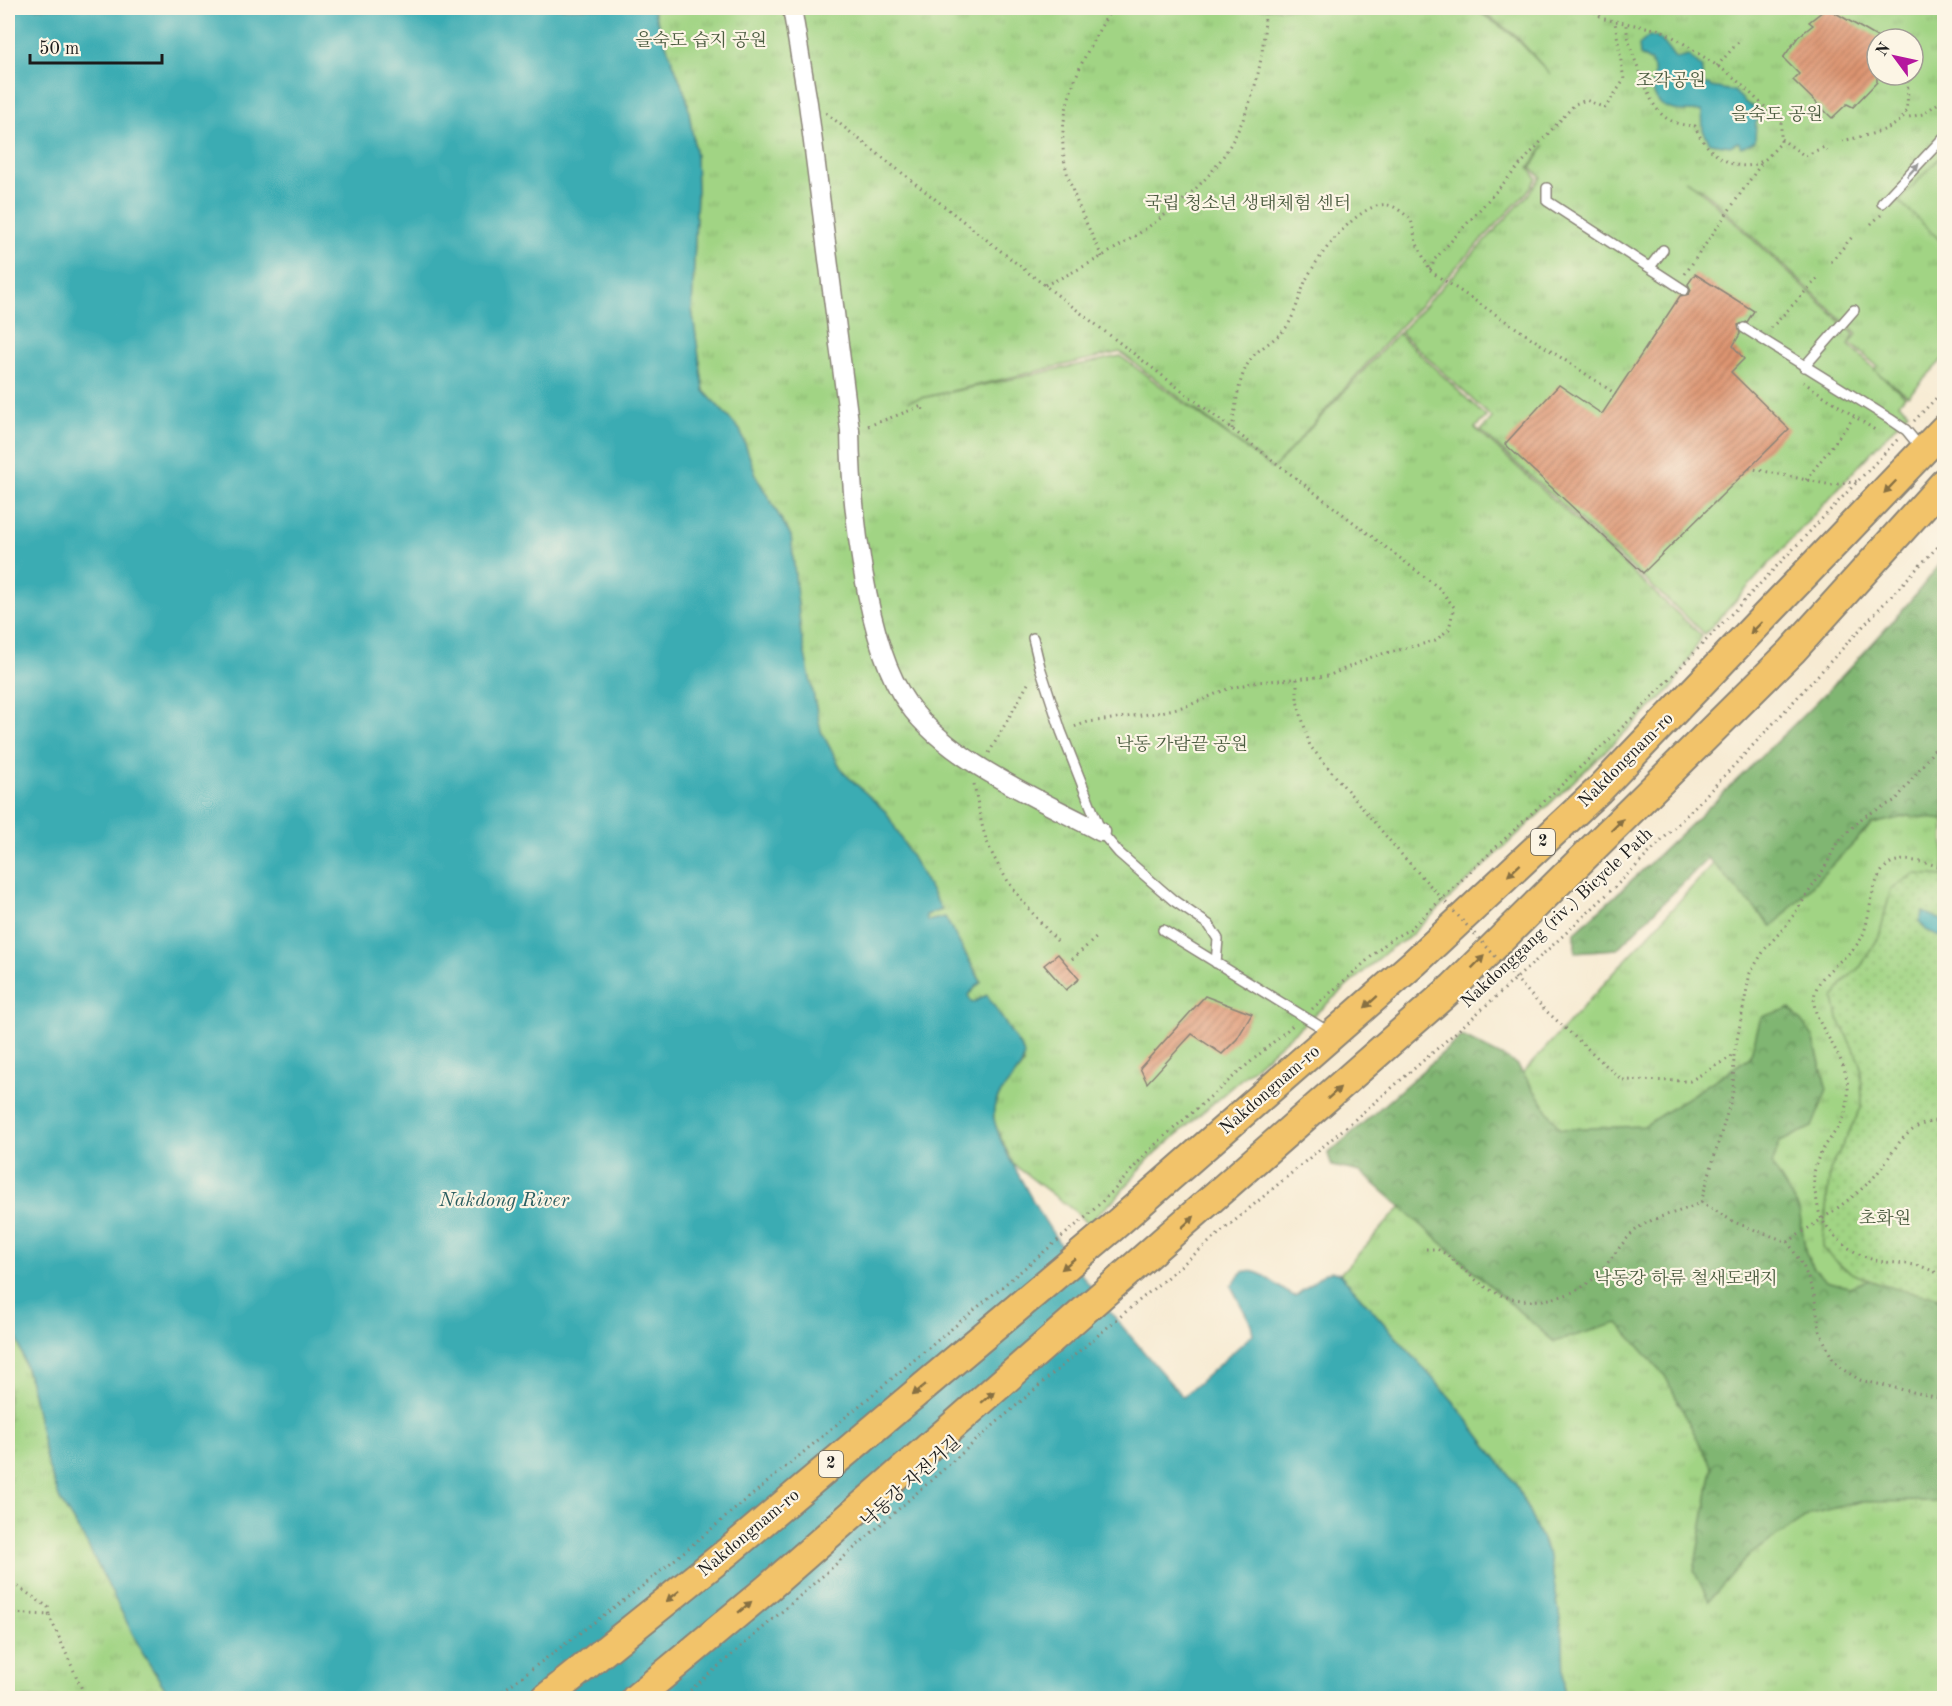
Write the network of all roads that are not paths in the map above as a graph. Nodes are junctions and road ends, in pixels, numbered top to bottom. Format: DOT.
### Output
graph roads {
  1 [pos="792,8"];
  2 [pos="1944,137"];
  3 [pos="1547,188"];
  4 [pos="1882,203"];
  5 [pos="1664,250"];
  6 [pos="1650,267"];
  7 [pos="1681,287"];
  8 [pos="1854,310"];
  9 [pos="1744,328"];
  10 [pos="1804,367"];
  11 [pos="1944,429"];
  12 [pos="1924,451"];
  13 [pos="1944,483"];
  14 [pos="1033,638"];
  15 [pos="1101,832"];
  16 [pos="1163,930"];
  17 [pos="1216,963"];
  18 [pos="1334,1035"];
  19 [pos="546,1698"];
  20 [pos="636,1698"];
  1 -- 15 [label="street"];
  4 -- 2 [label="lane, one-way"];
  3 -- 6 [label="lane"];
  5 -- 6 [label="lane"];
  6 -- 7 [label="lane"];
  8 -- 10 [label="lane"];
  9 -- 10 [label="lane"];
  10 -- 12 [label="lane"];
  11 -- 12 [label="main road, Nakdongnam-ro / 2"];
  12 -- 18 [label="main road, Nakdongnam-ro / 2, one-way"];
  20 -- 13 [label="main road, 2, one-way"];
  14 -- 15 [label="lane"];
  15 -- 17 [label="lane"];
  16 -- 17 [label="lane"];
  17 -- 18 [label="lane"];
  18 -- 19 [label="main road, Nakdongnam-ro / 2, one-way"];
}
